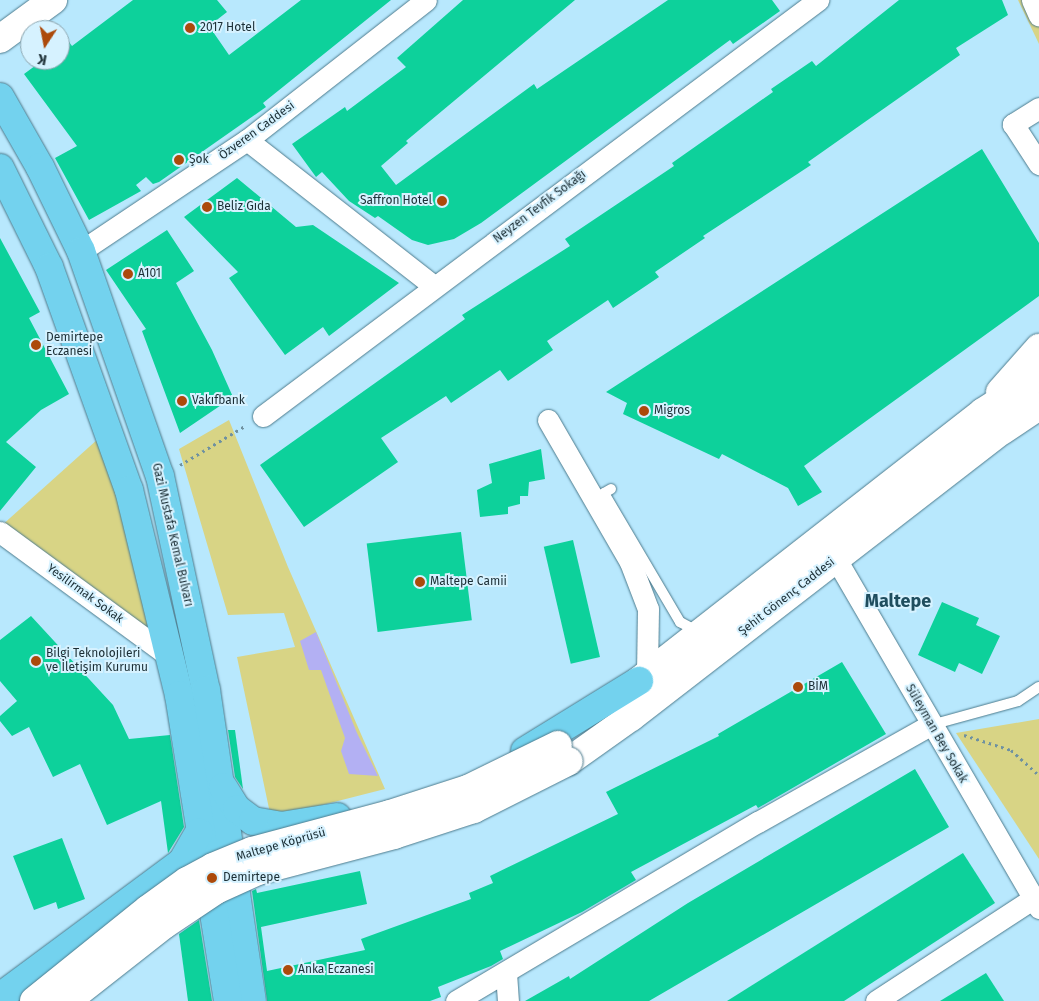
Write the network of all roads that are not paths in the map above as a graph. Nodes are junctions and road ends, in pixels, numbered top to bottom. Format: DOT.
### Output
graph roads {
  1 [pos="53,0"];
  2 [pos="426,0"];
  3 [pos="818,0"];
  4 [pos="1032,0"];
  5 [pos="1039,16"];
  6 [pos="0,39"];
  7 [pos="0,97"];
  8 [pos="1039,108"];
  9 [pos="247,140"];
  10 [pos="1039,164"];
  11 [pos="0,168"];
  12 [pos="81,251"];
  13 [pos="434,286"];
  14 [pos="1039,348"];
  15 [pos="1039,376"];
  16 [pos="1039,406"];
  17 [pos="1039,415"];
  18 [pos="262,416"];
  19 [pos="548,420"];
  20 [pos="993,421"];
  21 [pos="611,489"];
  22 [pos="0,532"];
  23 [pos="836,559"];
  24 [pos="702,633"];
  25 [pos="169,656"];
  26 [pos="643,678"];
  27 [pos="1039,687"];
  28 [pos="930,725"];
  29 [pos="564,753"];
  30 [pos="223,787"];
  31 [pos="199,833"];
  32 [pos="1036,903"];
  33 [pos="506,973"];
  34 [pos="0,997"];
  35 [pos="34,1001"];
  36 [pos="67,1001"];
  37 [pos="228,1001"];
  38 [pos="252,1001"];
  39 [pos="456,1001"];
  40 [pos="508,1001"];
  41 [pos="876,1001"];
  1 -- 6 [label="main road"];
  2 -- 9 [label="street, Özveren Caddesi"];
  3 -- 13 [label="street, Neyzen Tevfik Sokağı"];
  4 -- 5 [label="street"];
  7 -- 12 [label="main road, Gazi Mustafa Kemal Bulvarı"];
  8 -- 10 [label="street"];
  9 -- 12 [label="street, Özveren Caddesi"];
  9 -- 13 [label="street"];
  11 -- 25 [label="main road"];
  12 -- 30 [label="main road, Gazi Mustafa Kemal Bulvarı"];
  13 -- 18 [label="street, Neyzen Tevfik Sokağı"];
  14 -- 20 [label="main road"];
  15 -- 20 [label="main road"];
  16 -- 20 [label="main road"];
  17 -- 20 [label="main road"];
  19 -- 26 [label="street"];
  20 -- 23 [label="main road, Şehit Gönenç Caddesi"];
  20 -- 24 [label="main road, Şehit Gönenç Caddesi"];
  21 -- 24 [label="lane"];
  22 -- 25 [label="street, Yesilirmak Sokak"];
  23 -- 28 [label="street, Süleyman Bey Sokak"];
  23 -- 29 [label="main road, Şehit Gönenç Caddesi"];
  24 -- 26 [label="main road, Şehit Gönenç Caddesi"];
  25 -- 31 [label="main road"];
  26 -- 29 [label="main road, Şehit Gönenç Caddesi"];
  26 -- 30 [label="main road"];
  27 -- 28 [label="lane"];
  28 -- 32 [label="street, Süleyman Bey Sokak"];
  28 -- 33 [label="street"];
  29 -- 35 [label="main road, Maltepe Köprüsü, bridge"];
  29 -- 36 [label="main road, Maltepe Köprüsü, bridge"];
  30 -- 38 [label="main road, Gazi Mustafa Kemal Bulvarı"];
  31 -- 34 [label="main road"];
  31 -- 37 [label="main road"];
  32 -- 41 [label="street"];
  33 -- 39 [label="street"];
  33 -- 40 [label="street"];
}
